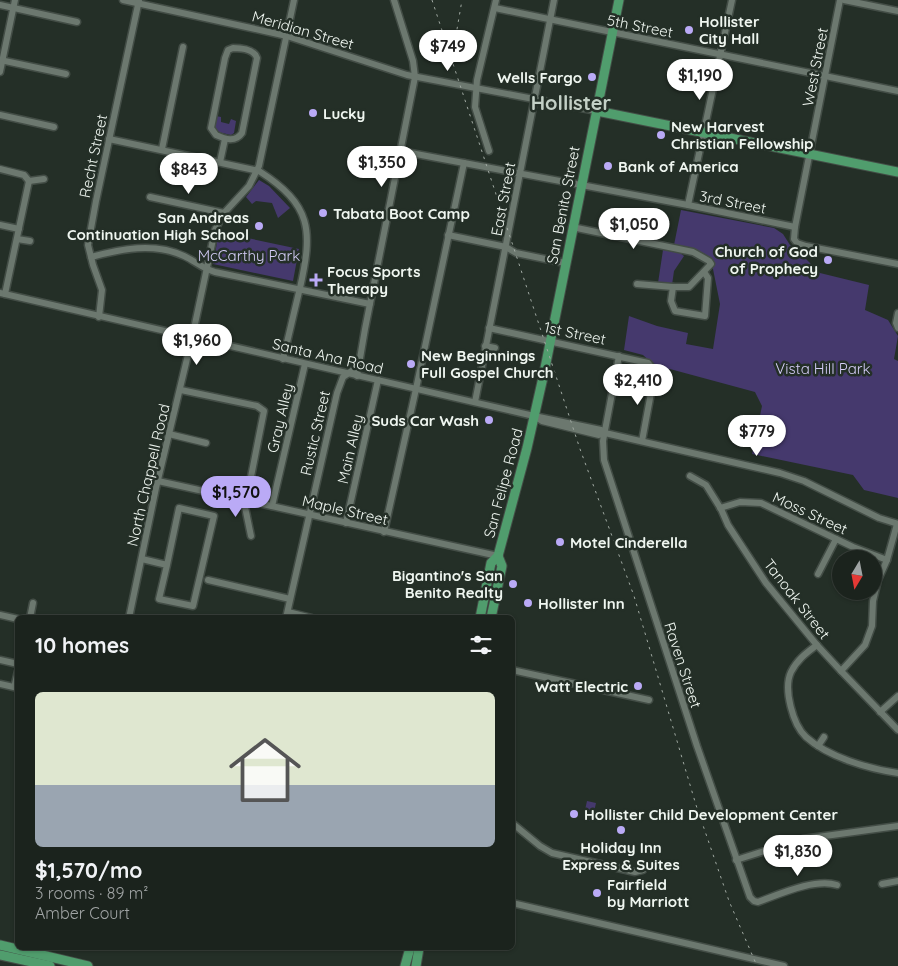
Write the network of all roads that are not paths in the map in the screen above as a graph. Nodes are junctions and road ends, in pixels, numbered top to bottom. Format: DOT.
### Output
graph roads {
  1 [pos="15,0"];
  2 [pos="123,0"];
  3 [pos="294,0"];
  4 [pos="394,0"];
  5 [pos="496,0"];
  6 [pos="554,0"];
  7 [pos="619,0"];
  8 [pos="732,0"];
  9 [pos="840,0"];
  10 [pos="844,0"];
  11 [pos="138,2"];
  12 [pos="0,5"];
  13 [pos="14,8"];
  14 [pos="495,8"];
  15 [pos="898,11"];
  16 [pos="550,20"];
  17 [pos="77,22"];
  18 [pos="612,34"];
  19 [pos="287,36"];
  20 [pos="183,47"];
  21 [pos="721,54"];
  22 [pos="1,60"];
  23 [pos="0,72"];
  24 [pos="66,74"];
  25 [pos="826,76"];
  26 [pos="415,77"];
  27 [pos="476,88"];
  28 [pos="898,91"];
  29 [pos="535,100"];
  30 [pos="597,111"];
  31 [pos="0,115"];
  32 [pos="54,127"];
  33 [pos="703,133"];
  34 [pos="109,139"];
  35 [pos="225,139"];
  36 [pos="162,149"];
  37 [pos="400,151"];
  38 [pos="489,151"];
  39 [pos="809,154"];
  40 [pos="220,162"];
  41 [pos="464,163"];
  42 [pos="0,169"];
  43 [pos="257,170"];
  44 [pos="898,172"];
  45 [pos="520,174"];
  46 [pos="44,179"];
  47 [pos="29,181"];
  48 [pos="581,185"];
  49 [pos="150,197"];
  50 [pos="688,205"];
  51 [pos="224,213"];
  52 [pos="0,225"];
  53 [pos="572,227"];
  54 [pos="795,227"];
  55 [pos="19,229"];
  56 [pos="448,235"];
  57 [pos="17,238"];
  58 [pos="30,241"];
  59 [pos="506,247"];
  60 [pos="90,258"];
  61 [pos="565,263"];
  62 [pos="898,264"];
  63 [pos="206,269"];
  64 [pos="704,272"];
  65 [pos="637,284"];
  66 [pos="672,287"];
  67 [pos="299,290"];
  68 [pos="2,293"];
  69 [pos="370,304"];
  70 [pos="898,312"];
  71 [pos="99,317"];
  72 [pos="489,328"];
  73 [pos="898,328"];
  74 [pos="192,338"];
  75 [pos="550,341"];
  76 [pos="485,346"];
  77 [pos="495,348"];
  78 [pos="620,356"];
  79 [pos="283,359"];
  80 [pos="360,359"];
  81 [pos="305,364"];
  82 [pos="346,373"];
  83 [pos="357,376"];
  84 [pos="378,380"];
  85 [pos="416,389"];
  86 [pos="181,390"];
  87 [pos="474,402"];
  88 [pos="534,416"];
  89 [pos="605,433"];
  90 [pos="169,434"];
  91 [pos="642,441"];
  92 [pos="206,443"];
  93 [pos="690,476"];
  94 [pos="158,481"];
  95 [pos="246,500"];
  96 [pos="272,506"];
  97 [pos="720,508"];
  98 [pos="308,515"];
  99 [pos="346,524"];
  100 [pos="897,524"];
  101 [pos="384,532"];
  102 [pos="251,536"];
  103 [pos="836,539"];
  104 [pos="498,556"];
  105 [pos="142,559"];
  106 [pos="887,560"];
  107 [pos="167,565"];
  108 [pos="818,574"];
  109 [pos="208,580"];
  110 [pos="290,598"];
  111 [pos="34,603"];
  112 [pos="0,615"];
  113 [pos="31,615"];
  114 [pos="129,615"];
  115 [pos="287,615"];
  116 [pos="481,615"];
  117 [pos="492,615"];
  118 [pos="15,618"];
  119 [pos="817,645"];
  120 [pos="0,660"];
  121 [pos="15,663"];
  122 [pos="515,671"];
  123 [pos="840,672"];
  124 [pos="0,684"];
  125 [pos="15,686"];
  126 [pos="898,696"];
  127 [pos="649,700"];
  128 [pos="880,712"];
  129 [pos="898,730"];
  130 [pos="824,737"];
  131 [pos="818,746"];
  132 [pos="898,773"];
  133 [pos="515,825"];
  134 [pos="898,826"];
  135 [pos="736,860"];
  136 [pos="643,870"];
  137 [pos="898,881"];
  138 [pos="882,884"];
  139 [pos="837,885"];
  140 [pos="515,904"];
  141 [pos="0,945"];
  142 [pos="15,949"];
  143 [pos="21,950"];
  144 [pos="409,950"];
  145 [pos="419,950"];
  146 [pos="0,955"];
  147 [pos="50,966"];
  148 [pos="88,966"];
  149 [pos="405,966"];
  150 [pos="416,966"];
  151 [pos="784,966"];
  1 -- 13 [label="street"];
  2 -- 11 [label="street, Meridian Street"];
  3 -- 19 [label="street, North Chappell Road"];
  4 -- 26 [label="street"];
  5 -- 14 [label="street"];
  6 -- 16 [label="street, East Street"];
  7 -- 18 [label="main road, San Benito Street"];
  8 -- 21 [label="street"];
  9 -- 25 [label="street, West Street"];
  10 -- 15 [label="street"];
  11 -- 19 [label="street, Meridian Street"];
  11 -- 34 [label="street, Recht Street"];
  12 -- 13 [label="street"];
  13 -- 17 [label="street"];
  13 -- 22 [label="street"];
  14 -- 16 [label="street, 5th Street"];
  14 -- 27 [label="street"];
  16 -- 18 [label="street, 5th Street"];
  16 -- 29 [label="street, East Street"];
  18 -- 21 [label="street, 5th Street"];
  18 -- 30 [label="main road, San Benito Street"];
  19 -- 26 [label="street, Meridian Street"];
  19 -- 43 [label="street, North Chappell Road"];
  20 -- 36 [label="street"];
  21 -- 25 [label="street, 5th Street"];
  21 -- 33 [label="street"];
  22 -- 23 [label="street"];
  22 -- 24 [label="street"];
  25 -- 28 [label="street, 5th Street"];
  25 -- 39 [label="street, West Street"];
  26 -- 27 [label="street, Meridian Street"];
  26 -- 37 [label="street"];
  27 -- 29 [label="street, Meridian Street"];
  27 -- 38 [label="street"];
  29 -- 30 [label="street, Meridian Street"];
  29 -- 45 [label="street, East Street"];
  30 -- 33 [label="main road"];
  30 -- 48 [label="main road, San Benito Street"];
  31 -- 32 [label="street"];
  33 -- 39 [label="main road"];
  33 -- 50 [label="street"];
  34 -- 36 [label="street"];
  34 -- 60 [label="street, Recht Street"];
  35 -- 35 [label="street"];
  35 -- 40 [label="street"];
  36 -- 40 [label="street"];
  37 -- 41 [label="street, 3rd Street"];
  37 -- 69 [label="street"];
  39 -- 44 [label="main road"];
  39 -- 54 [label="street, West Street"];
  40 -- 43 [label="street"];
  41 -- 45 [label="street, 3rd Street"];
  41 -- 56 [label="street"];
  42 -- 47 [label="street"];
  43 -- 51 [label="street, North Chappell Road"];
  43 -- 67 [label="street"];
  45 -- 48 [label="street, 3rd Street"];
  45 -- 59 [label="street, East Street"];
  46 -- 47 [label="street"];
  47 -- 55 [label="street"];
  48 -- 50 [label="street, 3rd Street"];
  48 -- 53 [label="main road, San Benito Street"];
  49 -- 51 [label="street"];
  50 -- 54 [label="street, 3rd Street"];
  51 -- 63 [label="street, North Chappell Road"];
  52 -- 55 [label="street"];
  53 -- 61 [label="main road, San Benito Street"];
  53 -- 64 [label="street"];
  54 -- 62 [label="street"];
  55 -- 57 [label="street"];
  56 -- 59 [label="street"];
  56 -- 85 [label="street"];
  57 -- 58 [label="street"];
  57 -- 68 [label="street"];
  59 -- 61 [label="street"];
  59 -- 72 [label="street, East Street"];
  60 -- 63 [label="street"];
  60 -- 71 [label="street, Recht Street"];
  61 -- 75 [label="main road, San Benito Street"];
  63 -- 67 [label="street"];
  63 -- 74 [label="street, North Chappell Road"];
  64 -- 66 [label="street"];
  64 -- 66 [label="street"];
  65 -- 66 [label="street"];
  67 -- 69 [label="street"];
  67 -- 79 [label="street"];
  68 -- 71 [label="street, Santa Ana Road"];
  69 -- 80 [label="street"];
  70 -- 73 [label="street"];
  71 -- 74 [label="street, Santa Ana Road"];
  72 -- 75 [label="street, 1st Street"];
  72 -- 76 [label="street, East Street"];
  74 -- 79 [label="street, Santa Ana Road"];
  74 -- 86 [label="street, North Chappell Road"];
  75 -- 78 [label="street, 1st Street"];
  75 -- 88 [label="main road, San Benito Street"];
  76 -- 77 [label="street"];
  76 -- 87 [label="street, East Street"];
  78 -- 89 [label="street, Raven Street"];
  78 -- 91 [label="street, 1st Street"];
  79 -- 81 [label="street, Santa Ana Road"];
  80 -- 82 [label="street"];
  80 -- 83 [label="street"];
  81 -- 82 [label="street, Santa Ana Road"];
  81 -- 96 [label="street, Gray Alley"];
  82 -- 83 [label="street, Santa Ana Road"];
  82 -- 98 [label="street, Rustic Street"];
  83 -- 84 [label="street, Santa Ana Road"];
  84 -- 85 [label="street, Santa Ana Road"];
  84 -- 99 [label="street, Main Alley"];
  85 -- 87 [label="street, Santa Ana Road"];
  85 -- 101 [label="street"];
  86 -- 90 [label="street, North Chappell Road"];
  86 -- 95 [label="street"];
  87 -- 88 [label="street, Santa Ana Road"];
  88 -- 89 [label="street, Santa Ana Road"];
  88 -- 104 [label="main road, San Felipe Road"];
  89 -- 91 [label="street, Santa Ana Road"];
  89 -- 135 [label="street, Raven Street"];
  90 -- 92 [label="street"];
  90 -- 94 [label="street, North Chappell Road"];
  91 -- 100 [label="street, Santa Ana Road"];
  93 -- 97 [label="street, Tanoak Street"];
  94 -- 95 [label="street, Maple Street"];
  94 -- 105 [label="street, North Chappell Road"];
  95 -- 96 [label="street, Maple Street"];
  95 -- 102 [label="street"];
  96 -- 98 [label="street, Maple Street"];
  97 -- 103 [label="street, Moss Street"];
  97 -- 119 [label="street, Tanoak Street"];
  98 -- 99 [label="street, Maple Street"];
  98 -- 110 [label="street, Rustic Street"];
  99 -- 101 [label="street, Maple Street"];
  100 -- 106 [label="street"];
  101 -- 104 [label="street, Maple Street"];
  103 -- 106 [label="street, Moss Street"];
  103 -- 108 [label="street"];
  104 -- 116 [label="main road, San Felipe Road"];
  104 -- 117 [label="main road, San Felipe Road"];
  105 -- 107 [label="street"];
  105 -- 114 [label="street, North Chappell Road"];
  106 -- 123 [label="street"];
  107 -- 107 [label="street"];
  109 -- 110 [label="street"];
  110 -- 115 [label="street, Rustic Street"];
  111 -- 113 [label="street"];
  112 -- 118 [label="street"];
  119 -- 123 [label="street, Tanoak Street"];
  119 -- 131 [label="street"];
  120 -- 121 [label="street"];
  122 -- 127 [label="street"];
  123 -- 128 [label="street, Tanoak Street"];
  124 -- 125 [label="street"];
  126 -- 128 [label="street"];
  128 -- 129 [label="street, Tanoak Street"];
  130 -- 131 [label="street"];
  131 -- 132 [label="street"];
  133 -- 136 [label="street"];
  134 -- 135 [label="street"];
  135 -- 139 [label="street, Raven Street"];
  137 -- 138 [label="street"];
  140 -- 151 [label="street"];
  141 -- 142 [label="main road"];
  143 -- 148 [label="main road"];
  144 -- 149 [label="main road"];
  145 -- 150 [label="main road"];
  146 -- 147 [label="main road"];
}
